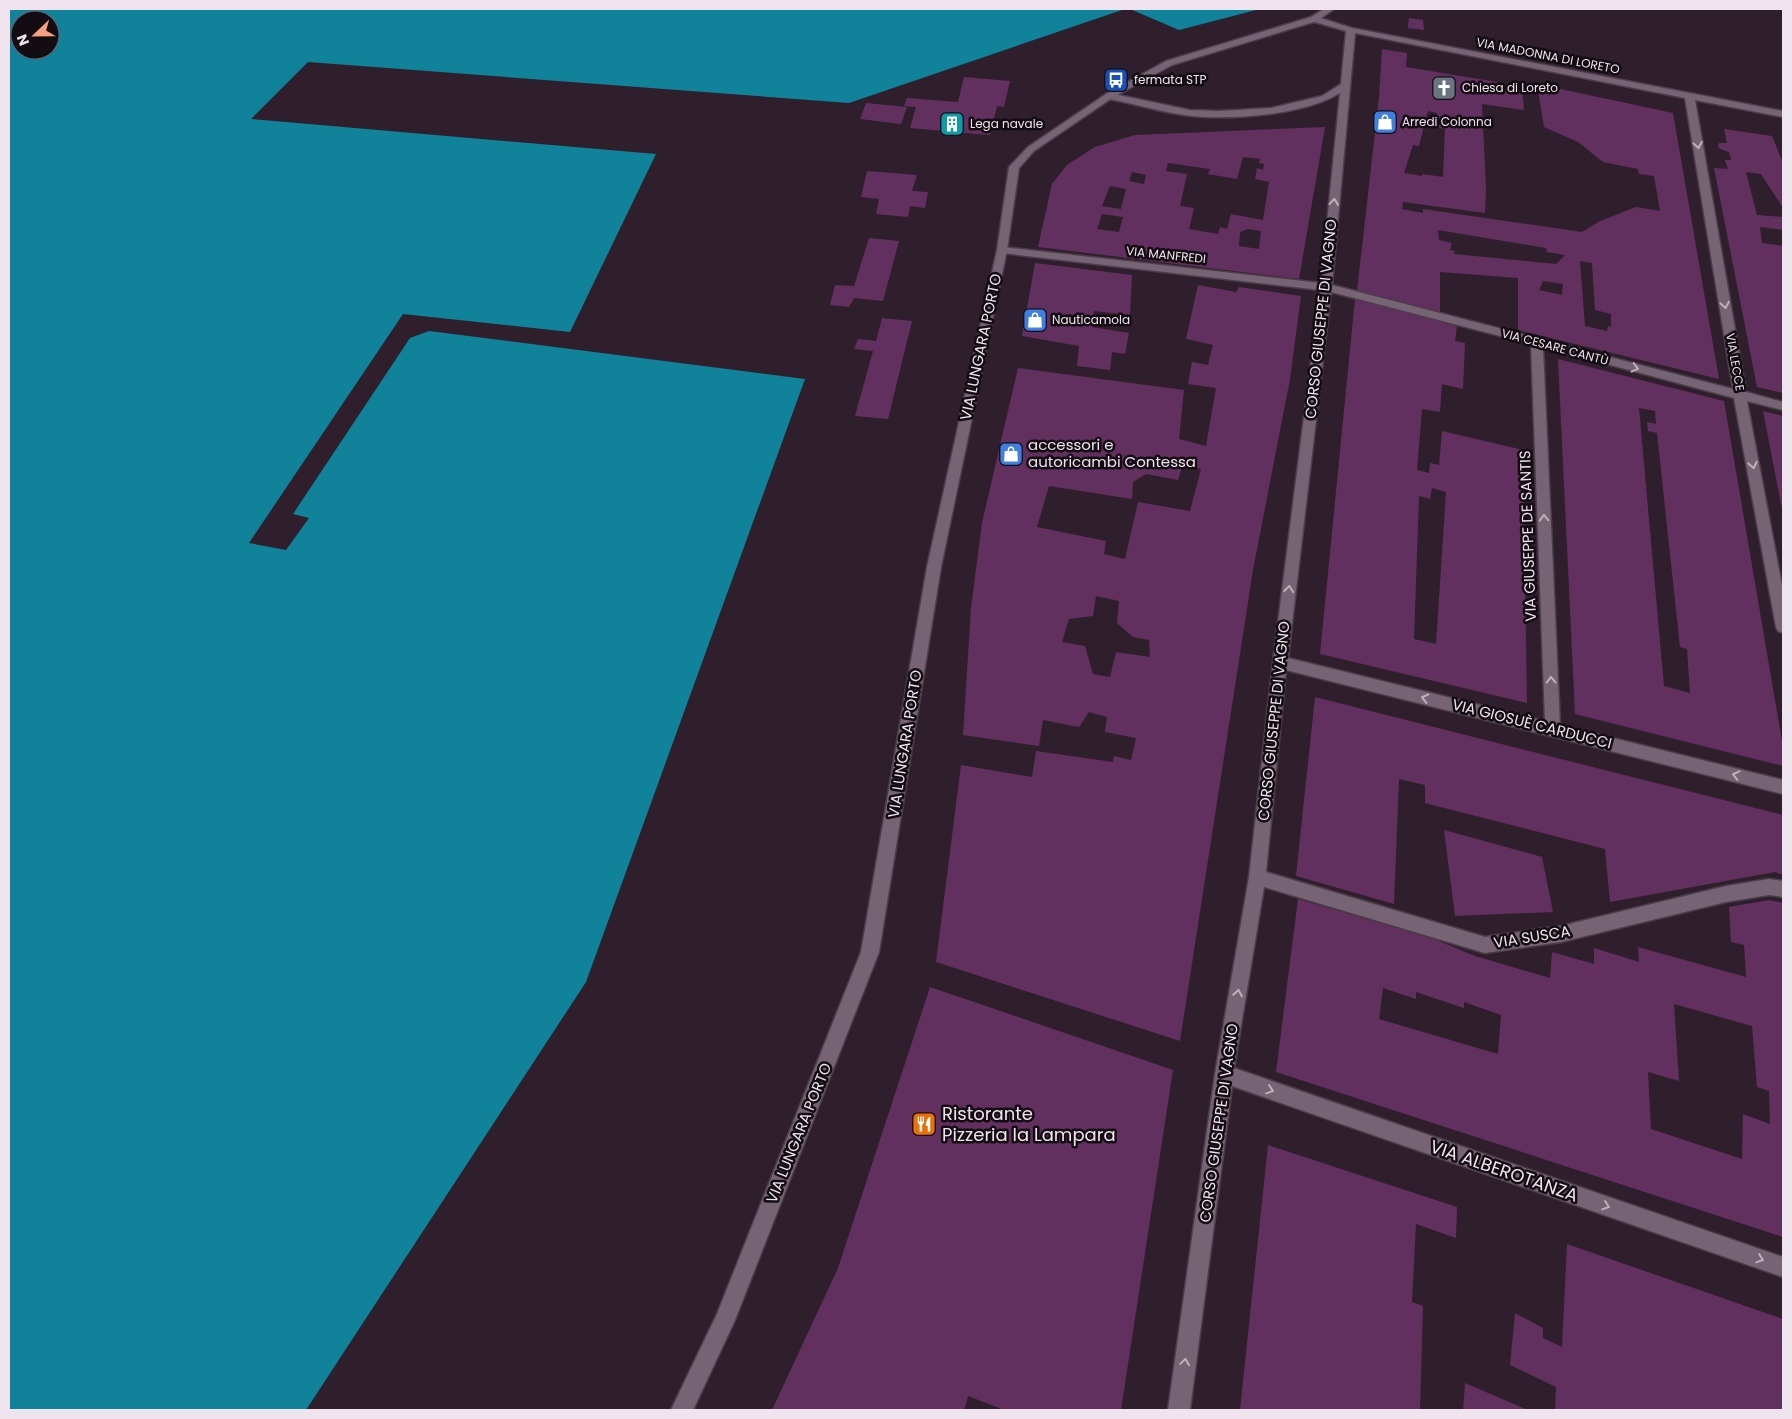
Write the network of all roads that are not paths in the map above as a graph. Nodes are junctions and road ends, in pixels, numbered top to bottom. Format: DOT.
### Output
graph roads {
  1 [pos="1330,9"];
  2 [pos="1314,19"];
  3 [pos="1351,30"];
  4 [pos="1345,86"];
  5 [pos="1109,96"];
  6 [pos="1690,97"];
  7 [pos="1782,116"];
  8 [pos="1002,250"];
  9 [pos="1326,287"];
  10 [pos="1537,342"];
  11 [pos="1740,395"];
  12 [pos="1783,406"];
  13 [pos="1783,626"];
  14 [pos="1280,662"];
  15 [pos="1553,729"];
  16 [pos="1783,787"];
  17 [pos="1256,877"];
  18 [pos="1783,889"];
  19 [pos="1224,1074"];
  20 [pos="1783,1267"];
  21 [pos="682,1410"];
  22 [pos="1179,1410"];
  1 -- 2 [label="street, VIA LUNGARA PORTO"];
  2 -- 3 [label="street, VIA MADONNA DI LORETO"];
  2 -- 5 [label="street, VIA LUNGARA PORTO"];
  3 -- 4 [label="street, CORSO GIUSEPPE DI VAGNO"];
  3 -- 6 [label="street, VIA MADONNA DI LORETO"];
  4 -- 5 [label="street"];
  9 -- 4 [label="street, CORSO GIUSEPPE DI VAGNO, one-way"];
  5 -- 8 [label="street, VIA LUNGARA PORTO"];
  6 -- 7 [label="street, VIA MADONNA DI LORETO"];
  6 -- 11 [label="street, VIA LECCE, one-way"];
  8 -- 9 [label="street, VIA MANFREDI"];
  8 -- 21 [label="street, VIA LUNGARA PORTO"];
  9 -- 10 [label="street, VIA CESARE CANTÙ"];
  14 -- 9 [label="street, CORSO GIUSEPPE DI VAGNO, one-way"];
  10 -- 11 [label="street, VIA CESARE CANTÙ, one-way"];
  15 -- 10 [label="street, VIA GIUSEPPE DE SANTIS, one-way"];
  11 -- 12 [label="street, VIA CESARE CANTÙ"];
  11 -- 13 [label="street, VIA LECCE, one-way"];
  15 -- 14 [label="street, VIA GIOSUÈ CARDUCCI, one-way"];
  14 -- 17 [label="street, CORSO GIUSEPPE DI VAGNO"];
  16 -- 15 [label="street, VIA GIOSUÈ CARDUCCI, one-way"];
  17 -- 18 [label="street, VIA SUSCA"];
  19 -- 17 [label="street, CORSO GIUSEPPE DI VAGNO, one-way"];
  19 -- 20 [label="street, VIA ALBEROTANZA, one-way"];
  22 -- 19 [label="street, CORSO GIUSEPPE DI VAGNO, one-way"];
}
